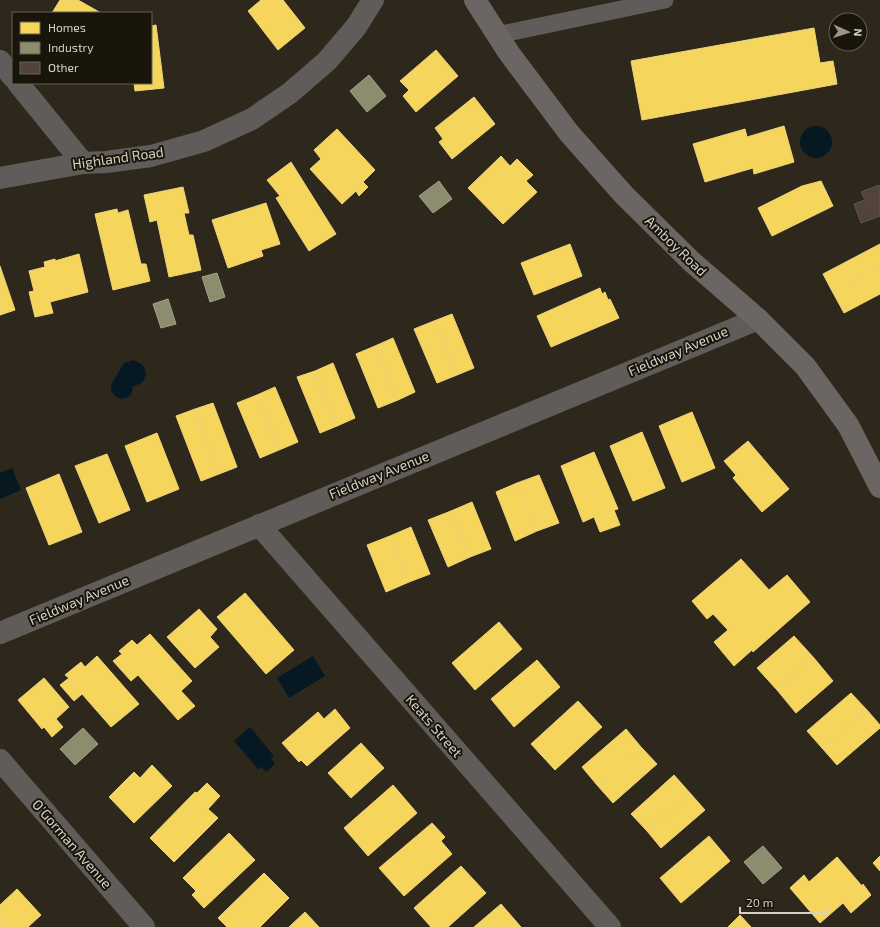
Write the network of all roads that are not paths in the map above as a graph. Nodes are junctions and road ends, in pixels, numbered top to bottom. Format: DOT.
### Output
graph roads {
  1 [pos="374,0"];
  2 [pos="475,0"];
  3 [pos="666,0"];
  4 [pos="497,35"];
  5 [pos="0,61"];
  6 [pos="12,76"];
  7 [pos="19,84"];
  8 [pos="83,163"];
  9 [pos="0,178"];
  10 [pos="758,319"];
  11 [pos="880,487"];
  12 [pos="259,525"];
  13 [pos="0,633"];
  14 [pos="0,760"];
  15 [pos="144,927"];
  16 [pos="610,927"];
  1 -- 8 [label="street, Highland Road"];
  2 -- 4 [label="main road, Amboy Road"];
  3 -- 4 [label="lane"];
  4 -- 10 [label="main road, Amboy Road"];
  5 -- 6 [label="street"];
  7 -- 8 [label="street"];
  8 -- 9 [label="street, Highland Road"];
  10 -- 11 [label="main road, Amboy Road"];
  10 -- 12 [label="street, Fieldway Avenue"];
  12 -- 13 [label="street, Fieldway Avenue"];
  12 -- 16 [label="street, Keats Street"];
  14 -- 15 [label="street, O'Gorman Avenue"];
}
